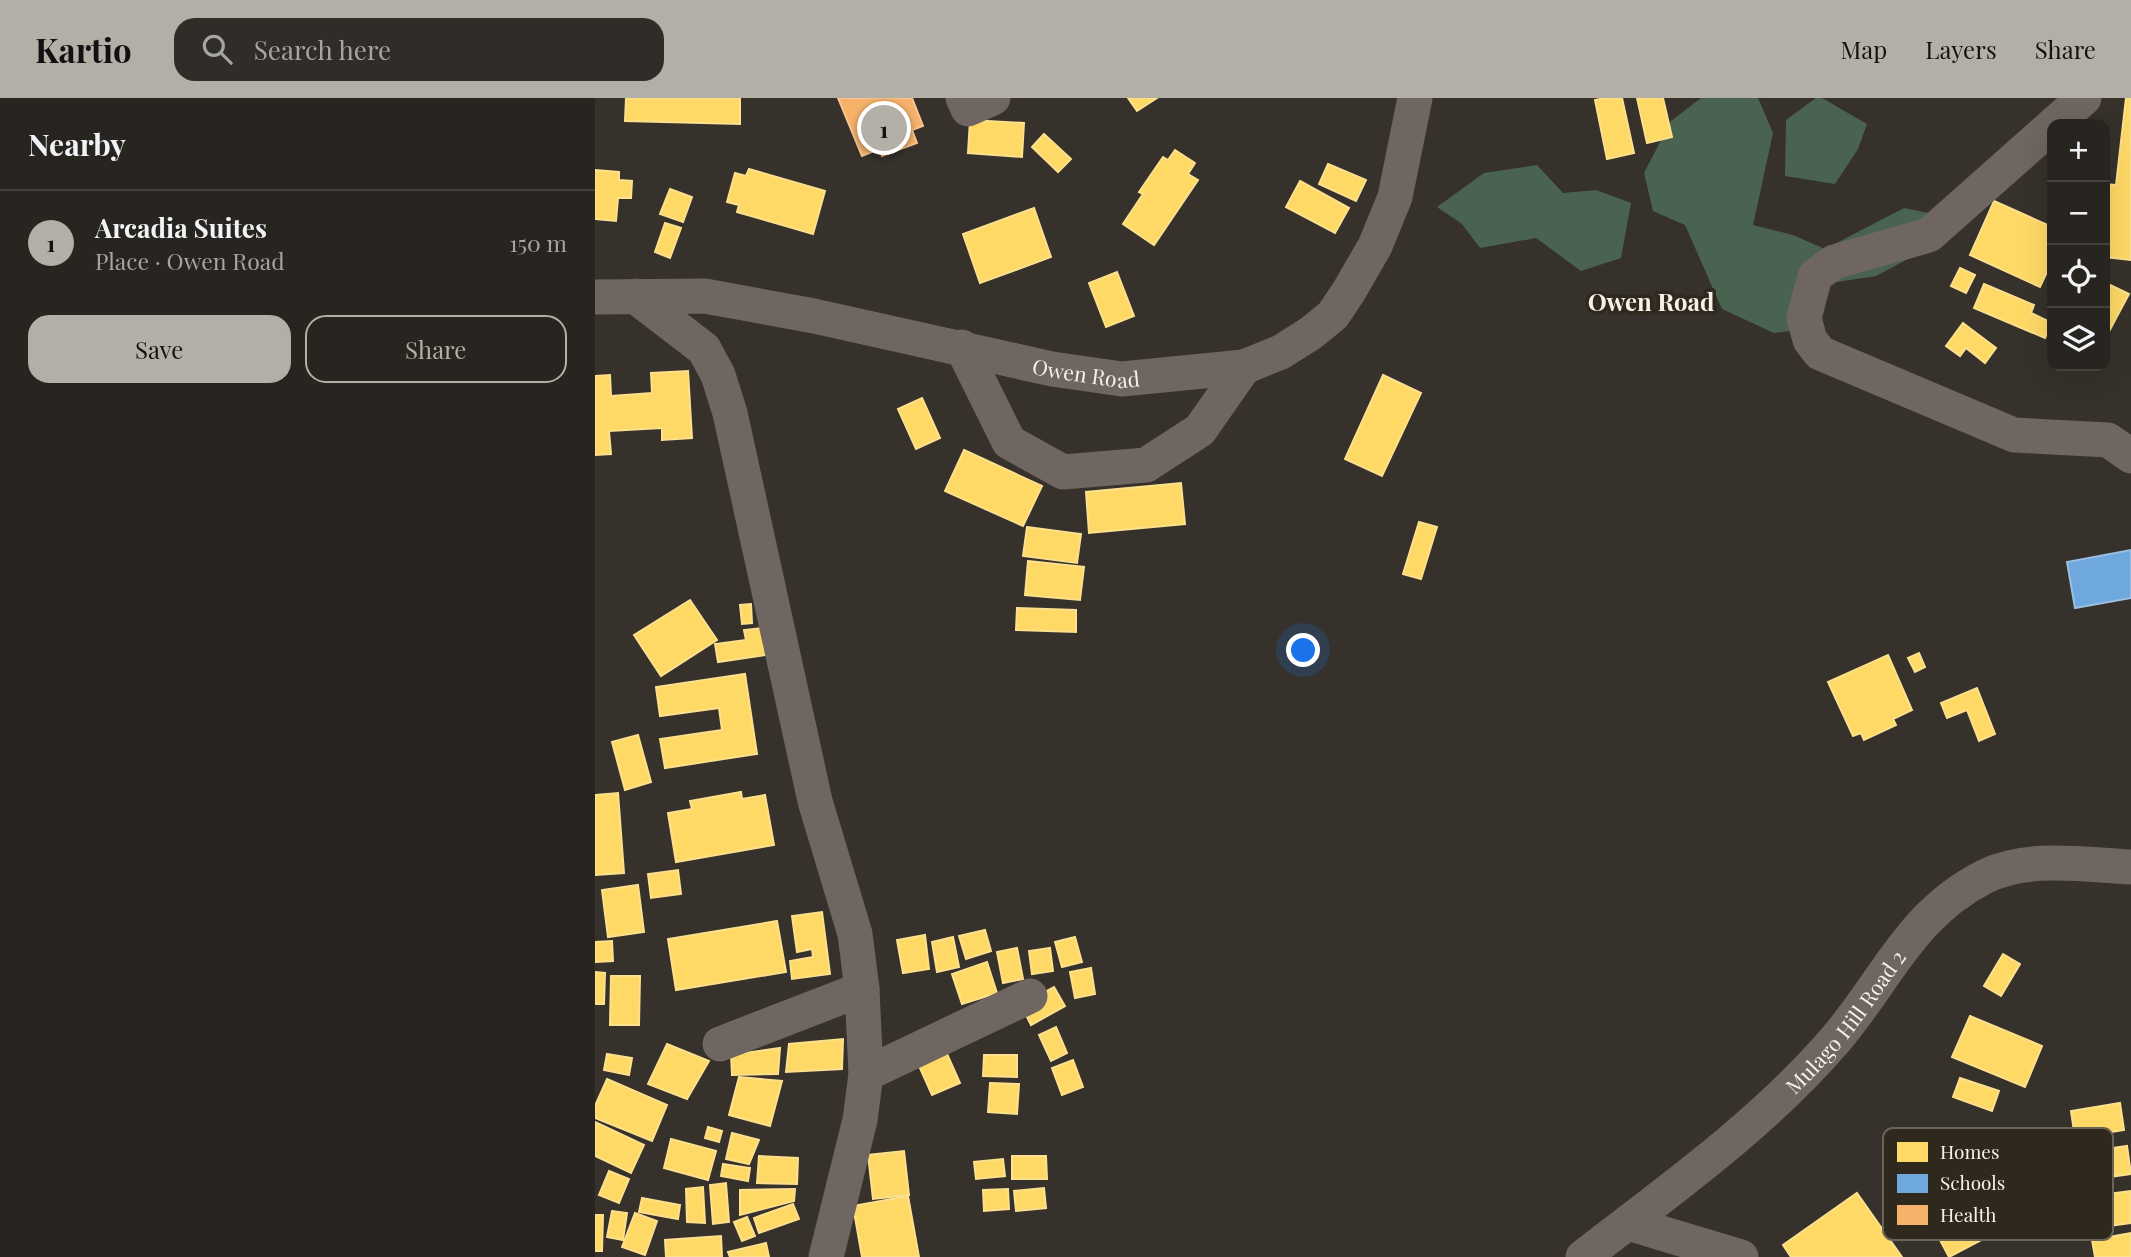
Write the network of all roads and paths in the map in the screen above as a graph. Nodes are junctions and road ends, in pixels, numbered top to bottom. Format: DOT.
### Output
graph roads {
  1 [pos="963,98"];
  2 [pos="993,98"];
  3 [pos="1415,98"];
  4 [pos="2084,98"];
  5 [pos="2060,119"];
  6 [pos="2047,130"];
  7 [pos="635,296"];
  8 [pos="595,297"];
  9 [pos="962,347"];
  10 [pos="1244,368"];
  11 [pos="2131,456"];
  12 [pos="2131,867"];
  13 [pos="862,989"];
  14 [pos="1030,996"];
  15 [pos="720,1044"];
  16 [pos="866,1074"];
  17 [pos="1631,1220"];
  18 [pos="825,1257"];
  19 [pos="1583,1257"];
  20 [pos="1741,1257"];
  1 -- 2 [label="street"];
  3 -- 10 [label="street, Owen Road"];
  4 -- 5 [label="street"];
  6 -- 11 [label="street"];
  7 -- 8 [label="street, Owen Road"];
  7 -- 9 [label="street, Owen Road"];
  7 -- 13 [label="street"];
  9 -- 10 [label="street, Owen Road"];
  9 -- 10 [label="street"];
  12 -- 17 [label="street, Mulago Hill Road 2"];
  13 -- 15 [label="street"];
  13 -- 16 [label="street"];
  14 -- 16 [label="street"];
  16 -- 18 [label="street"];
  17 -- 19 [label="street, Mulago Hill Road 2"];
  17 -- 20 [label="street"];
}
